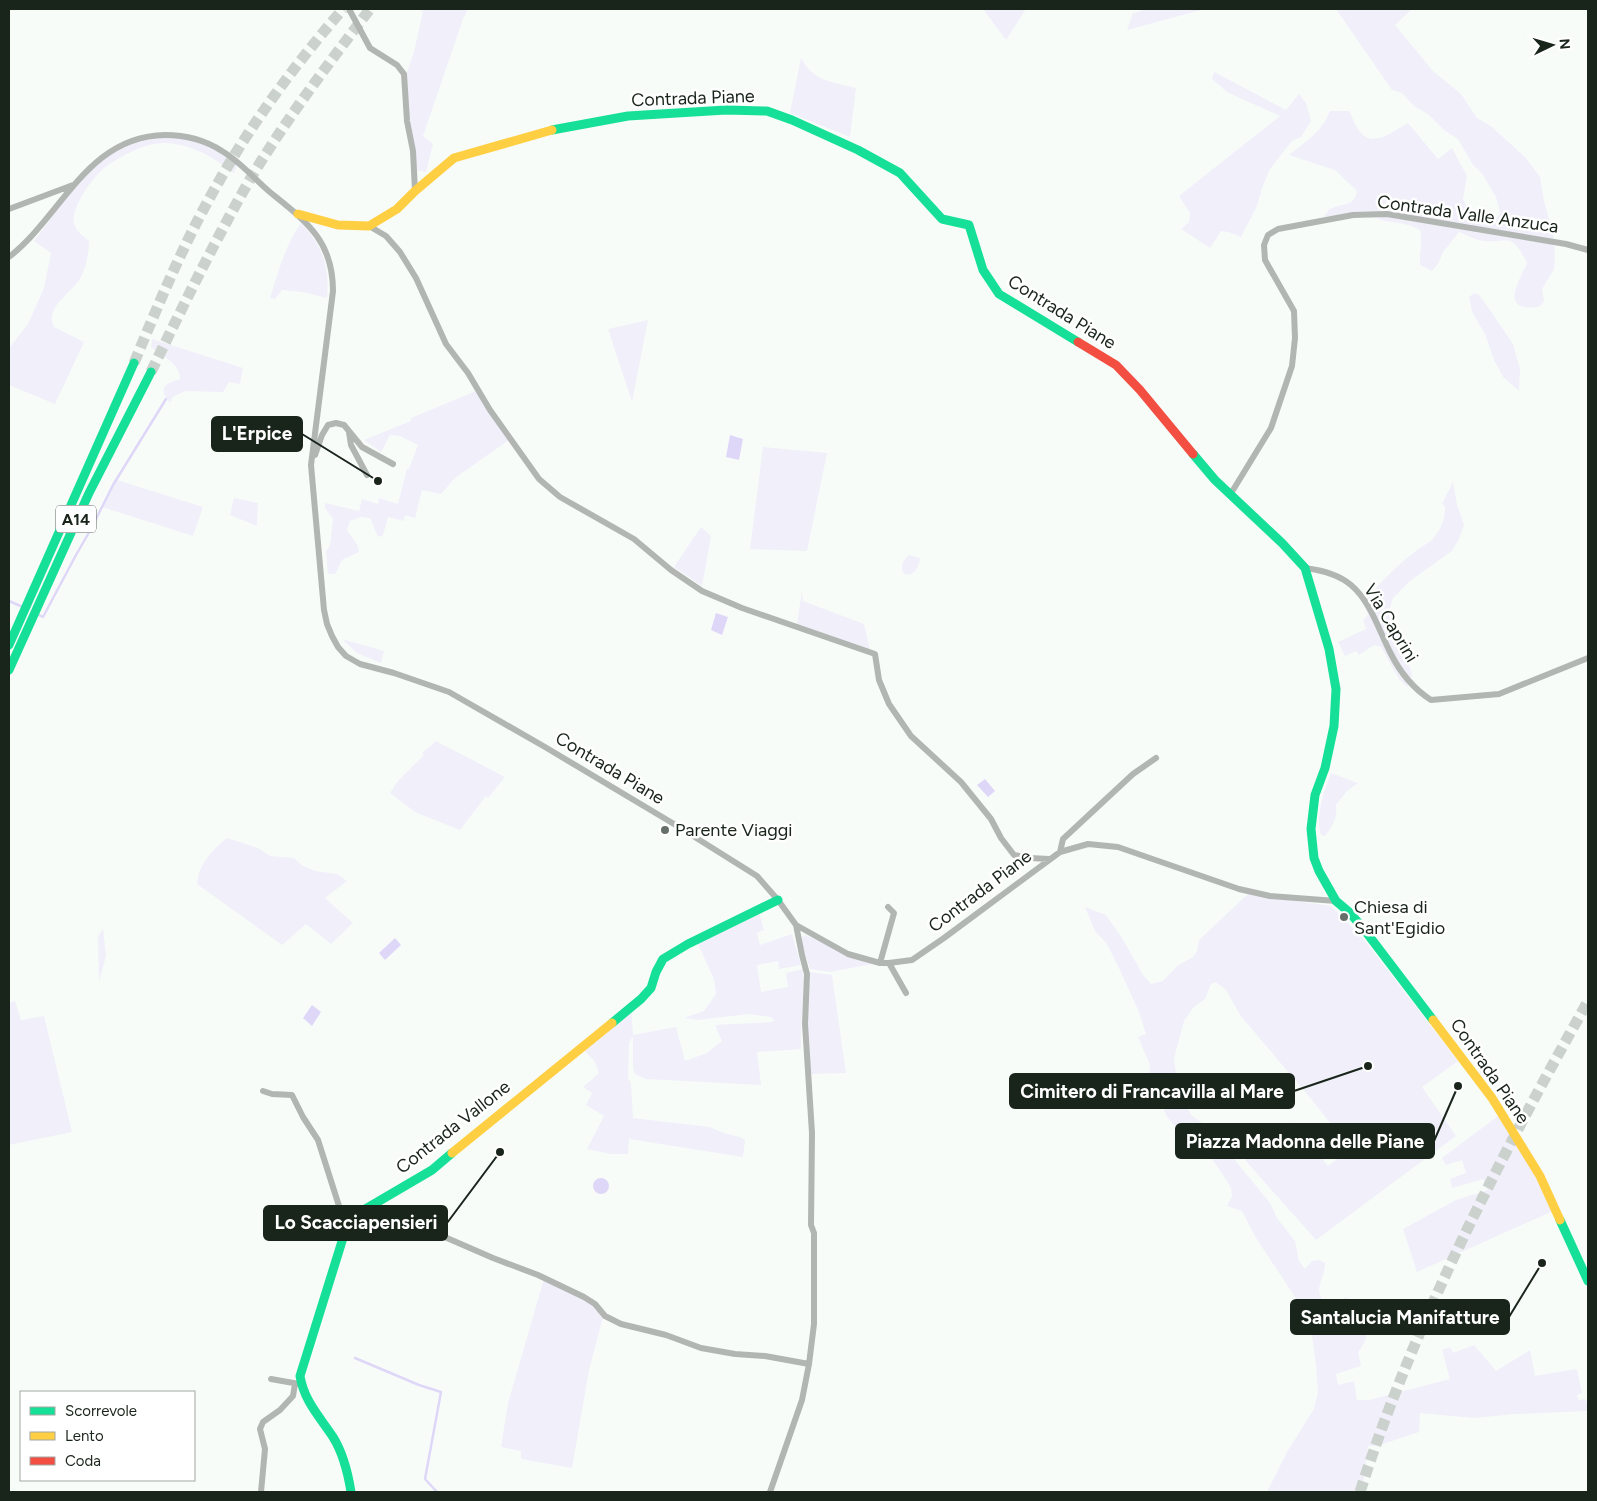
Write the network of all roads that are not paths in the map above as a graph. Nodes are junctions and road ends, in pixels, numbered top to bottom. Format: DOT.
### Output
graph roads {
  1 [pos="349,9"];
  2 [pos="74,185"];
  3 [pos="415,191"];
  4 [pos="9,209"];
  5 [pos="298,214"];
  6 [pos="369,226"];
  7 [pos="1588,250"];
  8 [pos="9,257"];
  9 [pos="134,363"];
  10 [pos="151,372"];
  11 [pos="349,432"];
  12 [pos="393,464"];
  13 [pos="311,465"];
  14 [pos="366,475"];
  15 [pos="1230,495"];
  16 [pos="1305,568"];
  17 [pos="9,645"];
  18 [pos="1588,658"];
  19 [pos="9,670"];
  20 [pos="1156,758"];
  21 [pos="1060,852"];
  22 [pos="1049,859"];
  23 [pos="778,900"];
  24 [pos="1336,901"];
  25 [pos="888,907"];
  26 [pos="796,925"];
  27 [pos="880,963"];
  28 [pos="889,963"];
  29 [pos="906,993"];
  30 [pos="263,1091"];
  31 [pos="371,1205"];
  32 [pos="348,1222"];
  33 [pos="1588,1281"];
  34 [pos="809,1364"];
  35 [pos="271,1379"];
  36 [pos="298,1384"];
  37 [pos="261,1492"];
  38 [pos="352,1492"];
  39 [pos="770,1492"];
  1 -- 3 [label="street"];
  2 -- 4 [label="street"];
  2 -- 5 [label="street, Contrada Piane"];
  2 -- 8 [label="street, Contrada Piane"];
  3 -- 6 [label="main road, Contrada Piane"];
  3 -- 15 [label="main road, Contrada Piane"];
  5 -- 6 [label="main road, Contrada Piane"];
  5 -- 13 [label="street, Contrada Piane"];
  6 -- 22 [label="street"];
  7 -- 15 [label="street, Contrada Valle Anzuca"];
  9 -- 17 [label="main road, A14"];
  10 -- 19 [label="main road, A14"];
  11 -- 12 [label="street"];
  11 -- 13 [label="street"];
  11 -- 14 [label="street"];
  13 -- 23 [label="street, Contrada Piane"];
  15 -- 16 [label="main road, Contrada Piane"];
  16 -- 18 [label="street, Via Caprini"];
  16 -- 24 [label="main road, Contrada Piane"];
  20 -- 21 [label="street"];
  21 -- 22 [label="street, Contrada Piane"];
  21 -- 24 [label="street, Contrada Piane"];
  22 -- 28 [label="street, Contrada Piane"];
  23 -- 26 [label="street, Contrada Piane"];
  23 -- 31 [label="main road, Contrada Vallone"];
  24 -- 33 [label="main road, Contrada Piane"];
  25 -- 27 [label="street"];
  26 -- 27 [label="street, Contrada Piane"];
  26 -- 34 [label="street"];
  27 -- 28 [label="street, Contrada Piane"];
  28 -- 29 [label="street"];
  30 -- 32 [label="street"];
  31 -- 32 [label="main road, Contrada Vallone"];
  31 -- 34 [label="street"];
  32 -- 36 [label="main road"];
  34 -- 39 [label="street"];
  35 -- 36 [label="street"];
  36 -- 37 [label="street"];
  36 -- 38 [label="main road"];
}
